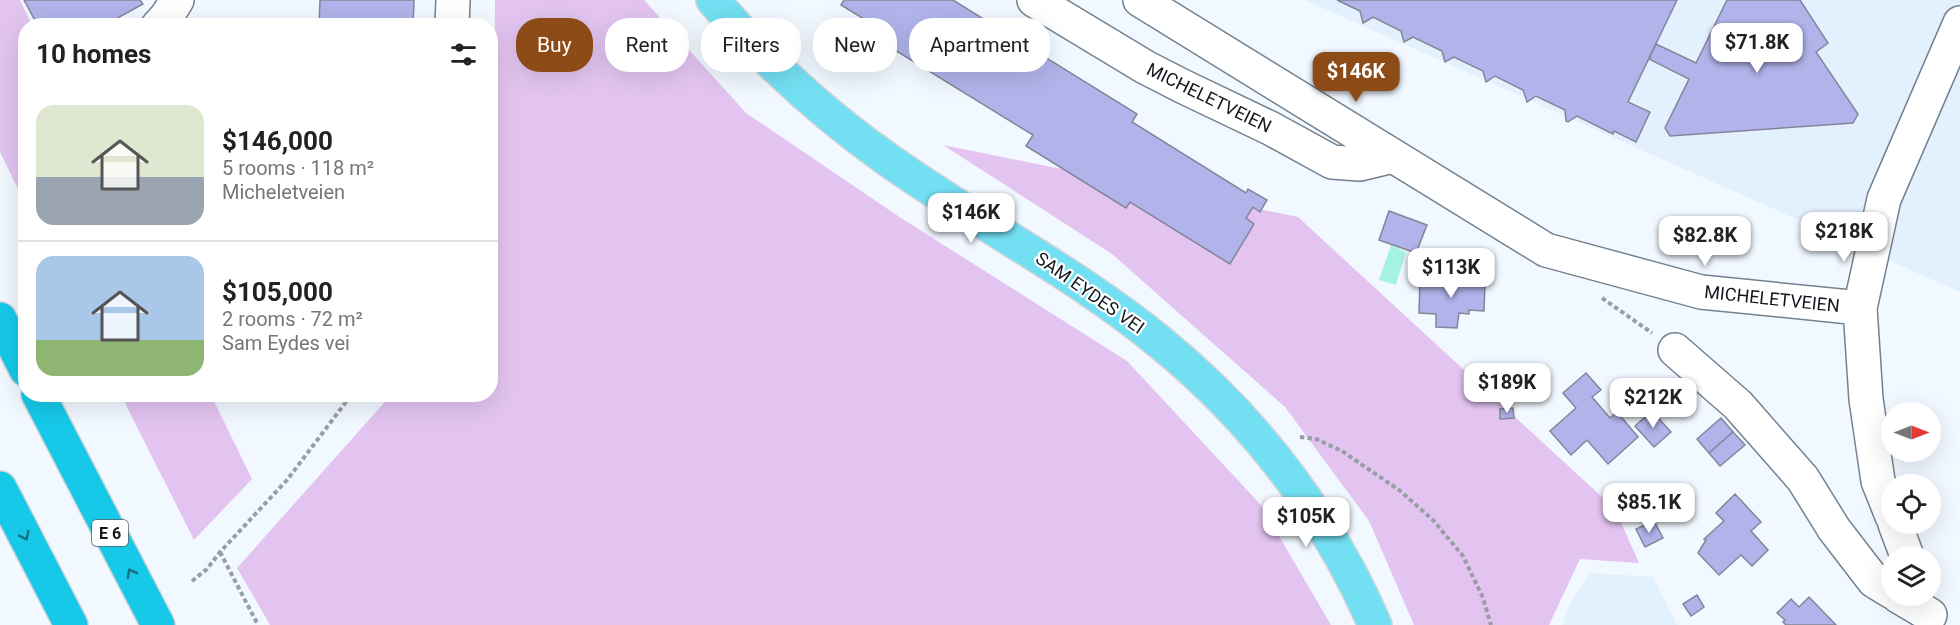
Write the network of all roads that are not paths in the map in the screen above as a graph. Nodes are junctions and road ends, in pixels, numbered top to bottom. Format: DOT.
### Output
graph roads {
  1 [pos="177,0"];
  2 [pos="453,0"];
  3 [pos="713,0"];
  4 [pos="1034,0"];
  5 [pos="1140,0"];
  6 [pos="165,18"];
  7 [pos="452,18"];
  8 [pos="1960,23"];
  9 [pos="1393,156"];
  10 [pos="1860,308"];
  11 [pos="0,319"];
  12 [pos="1675,350"];
  13 [pos="18,354"];
  14 [pos="42,402"];
  15 [pos="0,488"];
  16 [pos="1881,488"];
  17 [pos="50,584"];
  18 [pos="1881,585"];
  19 [pos="66,625"];
  20 [pos="71,625"];
  21 [pos="158,625"];
  22 [pos="1375,625"];
  1 -- 6 [label="street"];
  2 -- 7 [label="street"];
  3 -- 22 [label="main road, SAM EYDES VEI"];
  4 -- 9 [label="street, MICHELETVEIEN"];
  5 -- 9 [label="street, MICHELETVEIEN"];
  8 -- 10 [label="street, MICHELETVEIEN"];
  9 -- 10 [label="street, MICHELETVEIEN"];
  10 -- 16 [label="street, MICHELETVEIEN"];
  11 -- 13 [label="highway"];
  12 -- 18 [label="street"];
  21 -- 14 [label="highway, E 6, one-way"];
  15 -- 17 [label="highway, one-way"];
  17 -- 19 [label="highway"];
  17 -- 20 [label="highway"];
}
